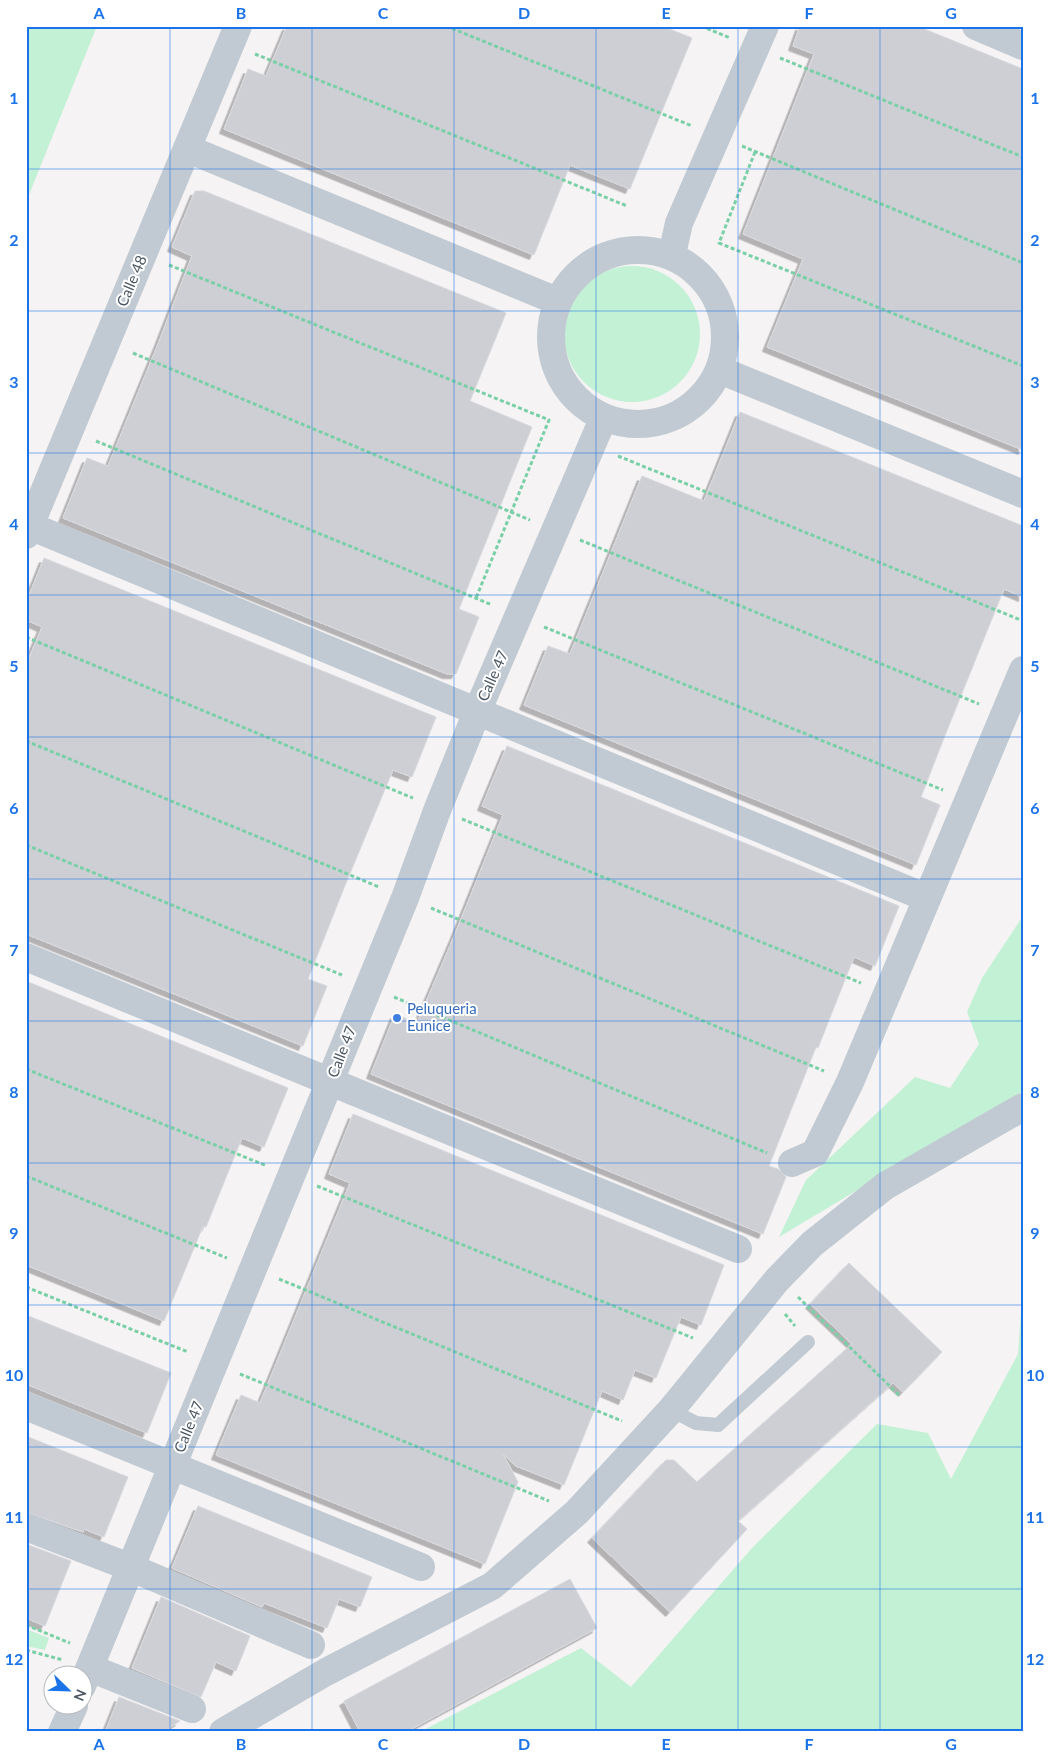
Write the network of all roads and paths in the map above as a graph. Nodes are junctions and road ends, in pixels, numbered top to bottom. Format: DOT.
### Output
graph roads {
  1 [pos="701,26"];
  2 [pos="976,26"];
  3 [pos="234,36"];
  4 [pos="760,37"];
  5 [pos="1023,46"];
  6 [pos="188,149"];
  7 [pos="755,152"];
  8 [pos="1023,157"];
  9 [pos="627,206"];
  10 [pos="143,254"];
  11 [pos="672,254"];
  12 [pos="557,301"];
  13 [pos="1023,366"];
  14 [pos="720,370"];
  15 [pos="603,419"];
  16 [pos="591,444"];
  17 [pos="1023,494"];
  18 [pos="28,531"];
  19 [pos="476,598"];
  20 [pos="1023,621"];
  21 [pos="1023,670"];
  22 [pos="477,712"];
  23 [pos="26,741"];
  24 [pos="26,845"];
  25 [pos="405,898"];
  26 [pos="927,898"];
  27 [pos="26,957"];
  28 [pos="368,986"];
  29 [pos="26,1069"];
  30 [pos="331,1082"];
  31 [pos="850,1082"];
  32 [pos="1023,1107"];
  33 [pos="792,1163"];
  34 [pos="26,1176"];
  35 [pos="291,1176"];
  36 [pos="738,1250"];
  37 [pos="253,1268"];
  38 [pos="26,1286"];
  39 [pos="797,1296"];
  40 [pos="782,1310"];
  41 [pos="808,1342"];
  42 [pos="720,1349"];
  43 [pos="214,1363"];
  44 [pos="899,1395"];
  45 [pos="26,1406"];
  46 [pos="671,1410"];
  47 [pos="650,1433"];
  48 [pos="173,1466"];
  49 [pos="577,1512"];
  50 [pos="26,1527"];
  51 [pos="421,1567"];
  52 [pos="132,1568"];
  53 [pos="26,1625"];
  54 [pos="311,1645"];
  55 [pos="26,1650"];
  56 [pos="80,1666"];
  57 [pos="86,1666"];
  58 [pos="91,1666"];
  59 [pos="92,1670"];
  60 [pos="192,1709"];
  61 [pos="69,1716"];
  62 [pos="62,1732"];
  63 [pos="222,1732"];
  1 -- 4 [label="path"];
  2 -- 5 [label="street"];
  3 -- 6 [label="street, Calle 48"];
  3 -- 9 [label="path"];
  4 -- 8 [label="path"];
  4 -- 11 [label="street"];
  6 -- 10 [label="street, Calle 48"];
  6 -- 12 [label="street"];
  7 -- 13 [label="path"];
  10 -- 18 [label="street, Calle 48"];
  10 -- 19 [label="path"];
  11 -- 12 [label="street"];
  11 -- 14 [label="street"];
  12 -- 15 [label="street"];
  14 -- 15 [label="street"];
  14 -- 17 [label="street"];
  15 -- 16 [label="street, Calle 47"];
  16 -- 20 [label="path"];
  16 -- 22 [label="street, Calle 47"];
  18 -- 22 [label="street"];
  21 -- 26 [label="street"];
  22 -- 25 [label="street, Calle 47"];
  22 -- 26 [label="street"];
  23 -- 25 [label="path"];
  24 -- 28 [label="path"];
  25 -- 28 [label="street, Calle 47"];
  25 -- 31 [label="path"];
  26 -- 31 [label="street"];
  27 -- 30 [label="street"];
  28 -- 30 [label="street, Calle 47"];
  28 -- 33 [label="path"];
  29 -- 35 [label="path"];
  30 -- 35 [label="street, Calle 47"];
  30 -- 36 [label="street"];
  31 -- 33 [label="street"];
  32 -- 42 [label="street"];
  34 -- 37 [label="path"];
  35 -- 37 [label="street, Calle 47"];
  35 -- 42 [label="path"];
  37 -- 43 [label="street, Calle 47"];
  37 -- 47 [label="path"];
  38 -- 43 [label="path"];
  39 -- 44 [label="path"];
  40 -- 41 [label="path"];
  41 -- 46 [label="lane"];
  42 -- 46 [label="street"];
  43 -- 48 [label="street, Calle 47"];
  43 -- 49 [label="path"];
  45 -- 48 [label="street"];
  46 -- 47 [label="street"];
  47 -- 49 [label="street"];
  48 -- 51 [label="street"];
  48 -- 52 [label="street, Calle 47"];
  49 -- 63 [label="street"];
  50 -- 52 [label="street"];
  52 -- 54 [label="street"];
  52 -- 58 [label="street, Calle 47"];
  53 -- 57 [label="path"];
  55 -- 56 [label="path"];
  59 -- 60 [label="street"];
  61 -- 62 [label="street"];
}
